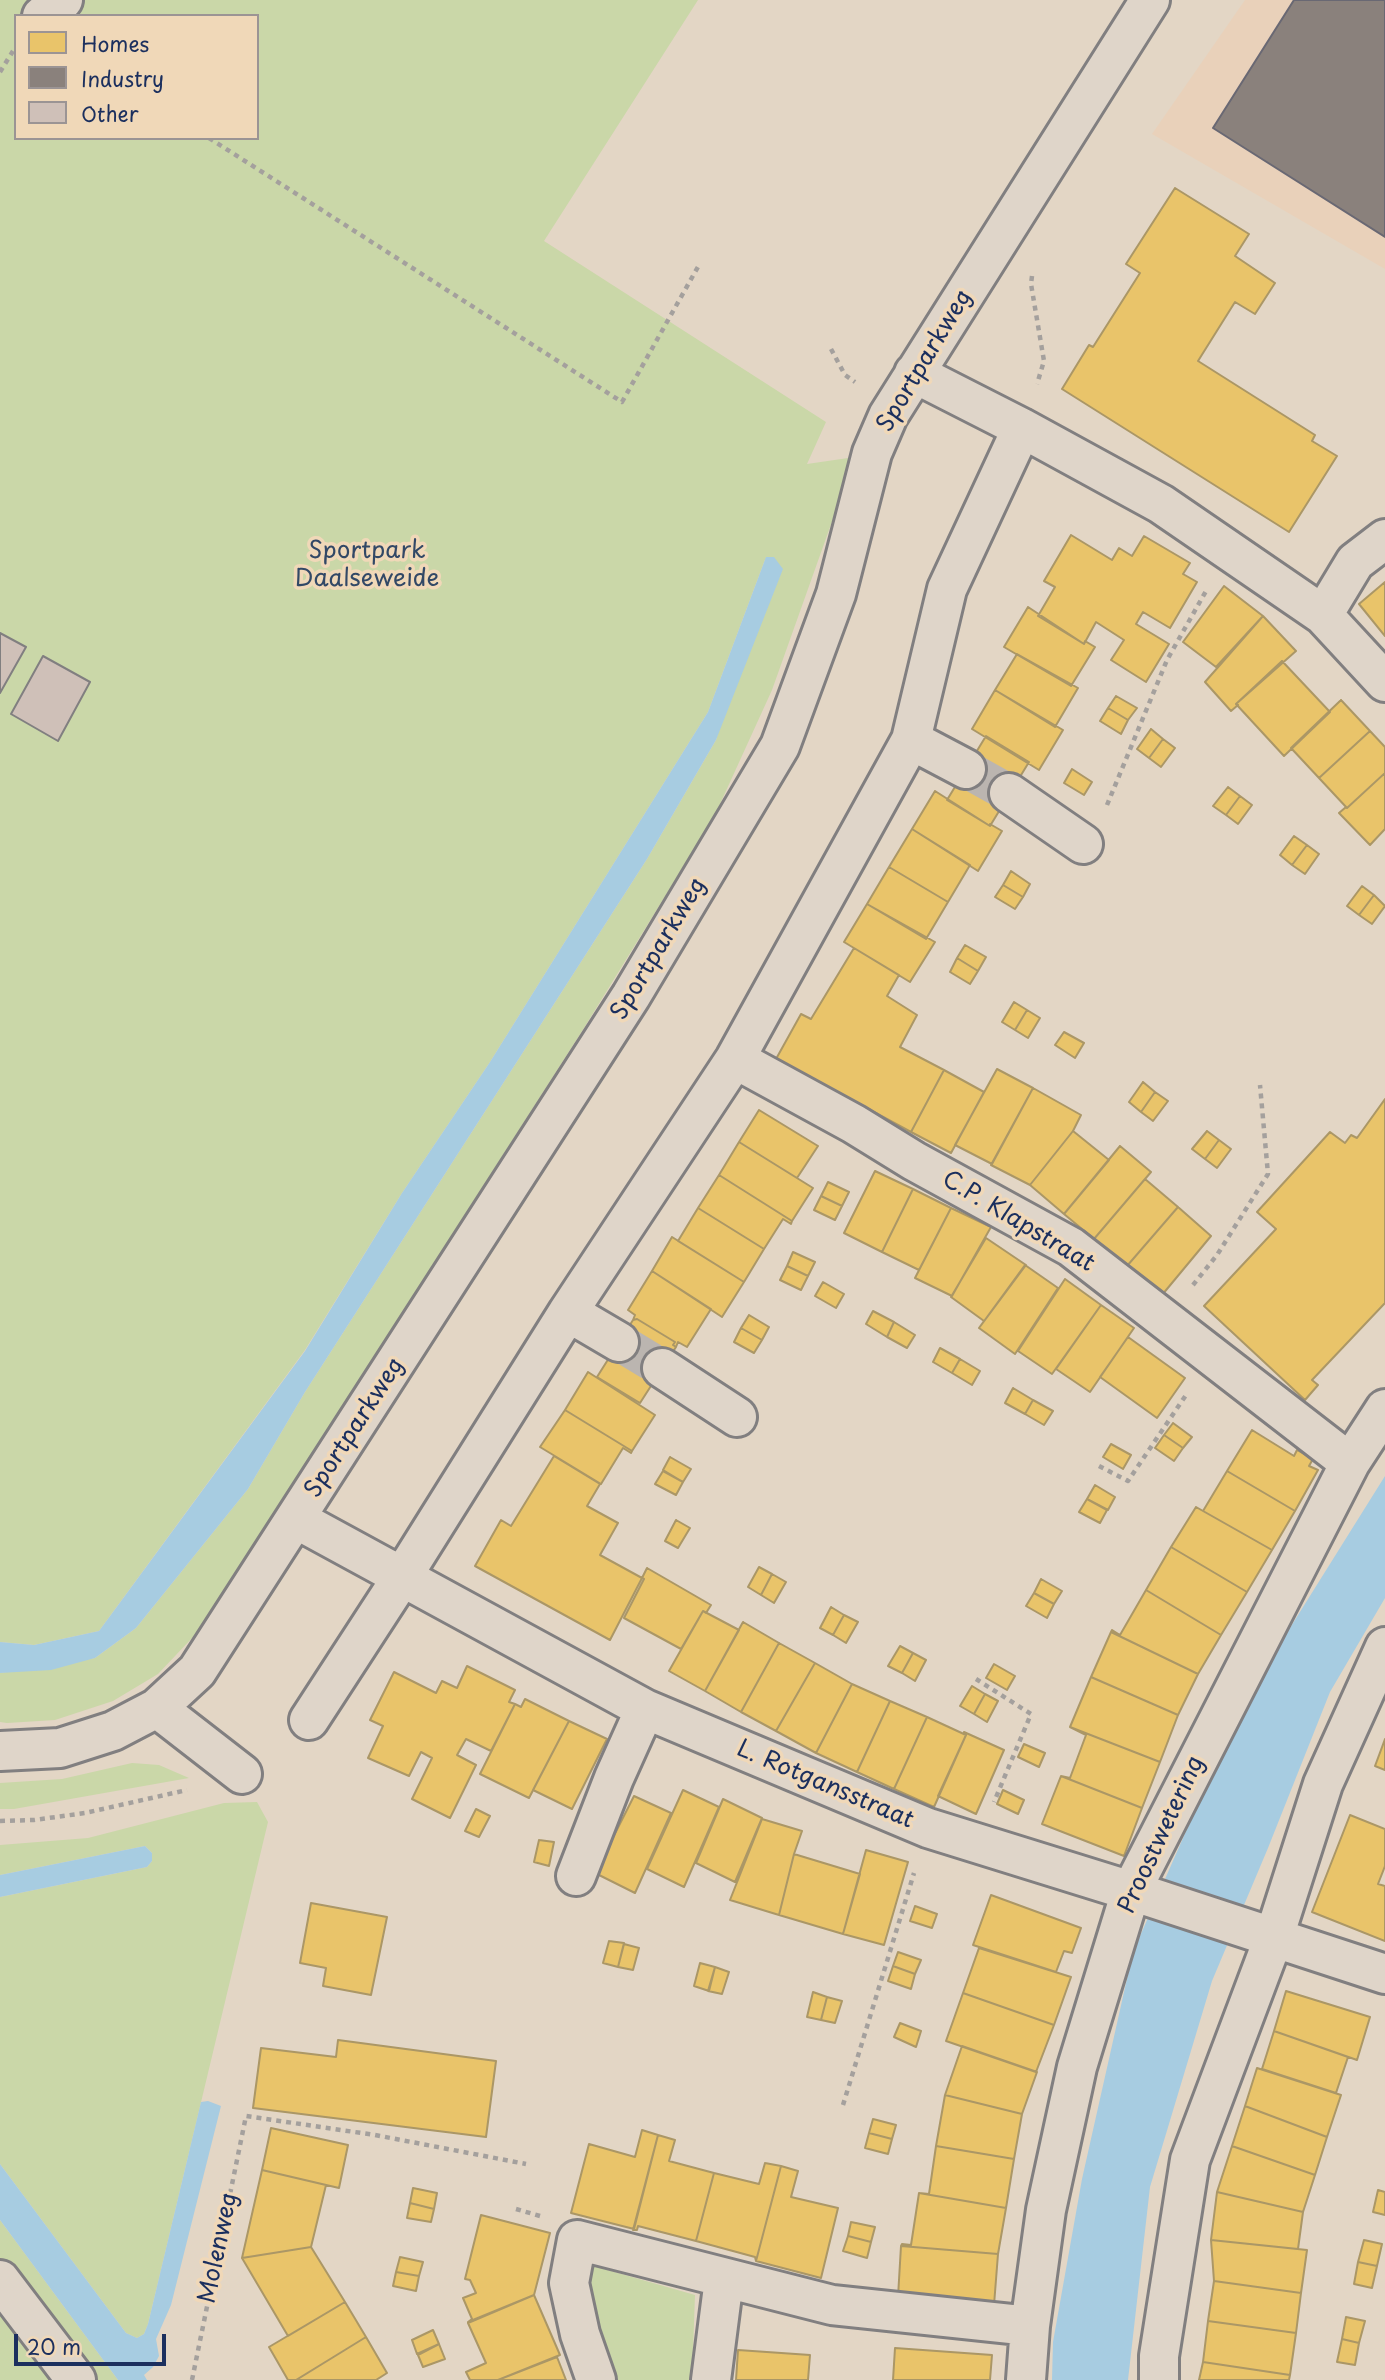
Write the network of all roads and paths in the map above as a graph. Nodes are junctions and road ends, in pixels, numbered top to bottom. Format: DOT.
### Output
graph roads {
  1 [pos="63,0"];
  2 [pos="1150,0"];
  3 [pos="44,14"];
  4 [pos="14,50"];
  5 [pos="0,72"];
  6 [pos="212,140"];
  7 [pos="699,265"];
  8 [pos="1033,272"];
  9 [pos="914,373"];
  10 [pos="1022,428"];
  11 [pos="1385,539"];
  12 [pos="1229,550"];
  13 [pos="1323,615"];
  14 [pos="1385,682"];
  15 [pos="911,740"];
  16 [pos="966,769"];
  17 [pos="1009,793"];
  18 [pos="1105,809"];
  19 [pos="1083,844"];
  20 [pos="735,1059"];
  21 [pos="1260,1086"];
  22 [pos="568,1312"];
  23 [pos="1166,1321"];
  24 [pos="619,1342"];
  25 [pos="1212,1356"];
  26 [pos="662,1368"];
  27 [pos="1385,1409"];
  28 [pos="737,1417"];
  29 [pos="1350,1464"];
  30 [pos="1099,1466"];
  31 [pos="296,1519"];
  32 [pos="402,1577"];
  33 [pos="1385,1647"];
  34 [pos="976,1679"];
  35 [pos="157,1708"];
  36 [pos="645,1709"];
  37 [pos="309,1720"];
  38 [pos="0,1751"];
  39 [pos="242,1774"];
  40 [pos="0,1821"];
  41 [pos="928,1828"];
  42 [pos="975,1843"];
  43 [pos="576,1876"];
  44 [pos="1139,1893"];
  45 [pos="1264,1934"];
  46 [pos="1385,1974"];
  47 [pos="843,2105"];
  48 [pos="526,2164"];
  49 [pos="724,2279"];
  50 [pos="0,2280"];
  51 [pos="1030,2326"];
  52 [pos="76,2380"];
  53 [pos="192,2380"];
  54 [pos="596,2380"];
  55 [pos="711,2380"];
  56 [pos="1026,2380"];
  57 [pos="1159,2380"];
  1 -- 3 [label="street"];
  2 -- 9 [label="street, Sportparkweg"];
  4 -- 5 [label="path"];
  6 -- 7 [label="path"];
  8 -- 10 [label="path"];
  9 -- 10 [label="street"];
  9 -- 31 [label="street, Sportparkweg"];
  10 -- 12 [label="street"];
  10 -- 15 [label="street"];
  11 -- 13 [label="street"];
  12 -- 13 [label="street"];
  12 -- 18 [label="path"];
  13 -- 14 [label="street"];
  15 -- 16 [label="street"];
  15 -- 20 [label="street"];
  17 -- 19 [label="street"];
  20 -- 22 [label="street"];
  20 -- 23 [label="street, C.P. Klapstraat"];
  21 -- 23 [label="path"];
  22 -- 24 [label="street"];
  22 -- 32 [label="street"];
  23 -- 25 [label="street, C.P. Klapstraat"];
  25 -- 29 [label="street, C.P. Klapstraat"];
  25 -- 30 [label="path"];
  26 -- 28 [label="street"];
  27 -- 29 [label="street, Proostwetering"];
  29 -- 44 [label="street, Proostwetering"];
  31 -- 32 [label="street, L. Rotgansstraat"];
  31 -- 35 [label="street, Sportparkweg"];
  32 -- 36 [label="street, L. Rotgansstraat"];
  32 -- 37 [label="street"];
  33 -- 45 [label="street"];
  34 -- 42 [label="path"];
  35 -- 38 [label="street, Sportparkweg"];
  35 -- 39 [label="street"];
  36 -- 41 [label="street, L. Rotgansstraat"];
  36 -- 43 [label="street"];
  39 -- 40 [label="path"];
  41 -- 42 [label="street, L. Rotgansstraat"];
  41 -- 47 [label="path"];
  42 -- 44 [label="street, L. Rotgansstraat"];
  44 -- 45 [label="street, L. Rotgansstraat"];
  44 -- 51 [label="street, Proostwetering"];
  45 -- 46 [label="street, L. Rotgansstraat"];
  45 -- 57 [label="street"];
  48 -- 53 [label="path, Molenweg"];
  49 -- 51 [label="street"];
  49 -- 54 [label="street"];
  49 -- 55 [label="street"];
  50 -- 52 [label="street"];
  51 -- 56 [label="street, Proostwetering"];
}
